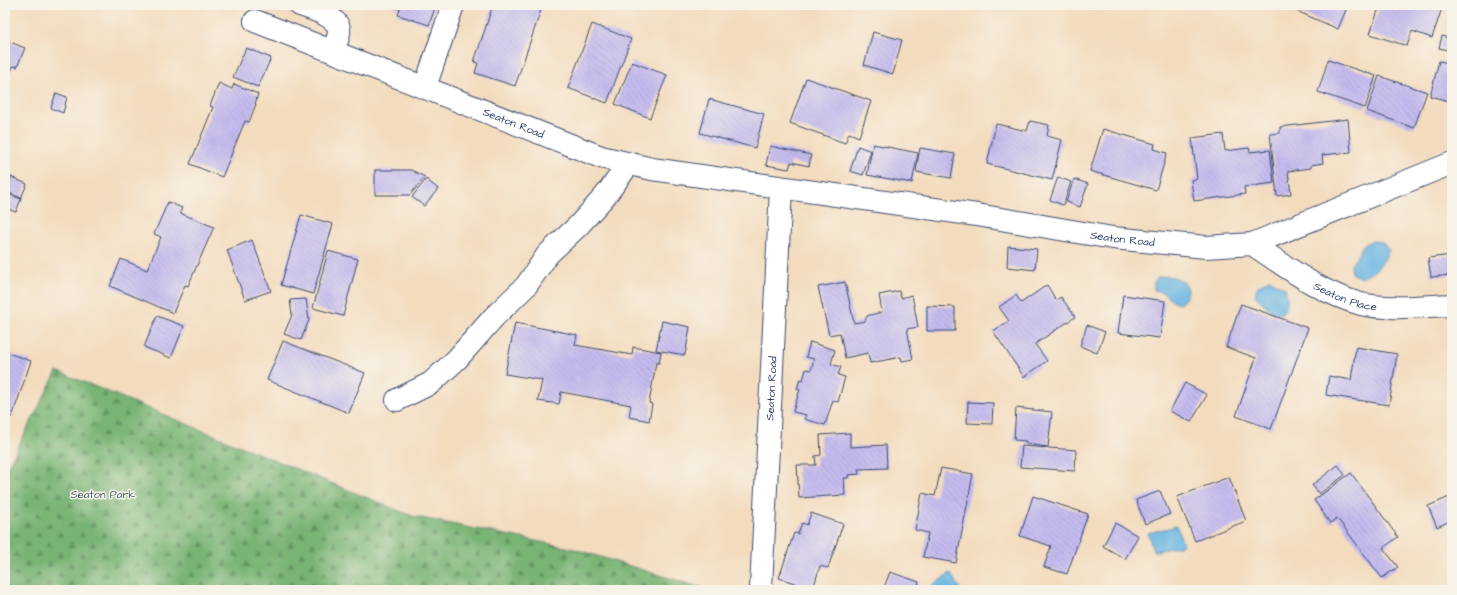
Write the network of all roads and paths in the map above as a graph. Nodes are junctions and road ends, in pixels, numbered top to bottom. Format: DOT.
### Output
graph roads {
  1 [pos="300,5"];
  2 [pos="453,5"];
  3 [pos="255,21"];
  4 [pos="333,51"];
  5 [pos="425,88"];
  6 [pos="1452,163"];
  7 [pos="629,164"];
  8 [pos="781,188"];
  9 [pos="1252,244"];
  10 [pos="1452,305"];
  11 [pos="397,400"];
  12 [pos="761,588"];
  1 -- 4 [label="street"];
  2 -- 5 [label="street"];
  3 -- 4 [label="street, Seaton Road"];
  4 -- 5 [label="street, Seaton Road"];
  5 -- 7 [label="street, Seaton Road"];
  6 -- 9 [label="street, Seaton Road"];
  7 -- 8 [label="street, Seaton Road"];
  7 -- 11 [label="street"];
  8 -- 9 [label="street, Seaton Road"];
  8 -- 12 [label="street, Seaton Road"];
  9 -- 10 [label="street, Seaton Place"];
}
